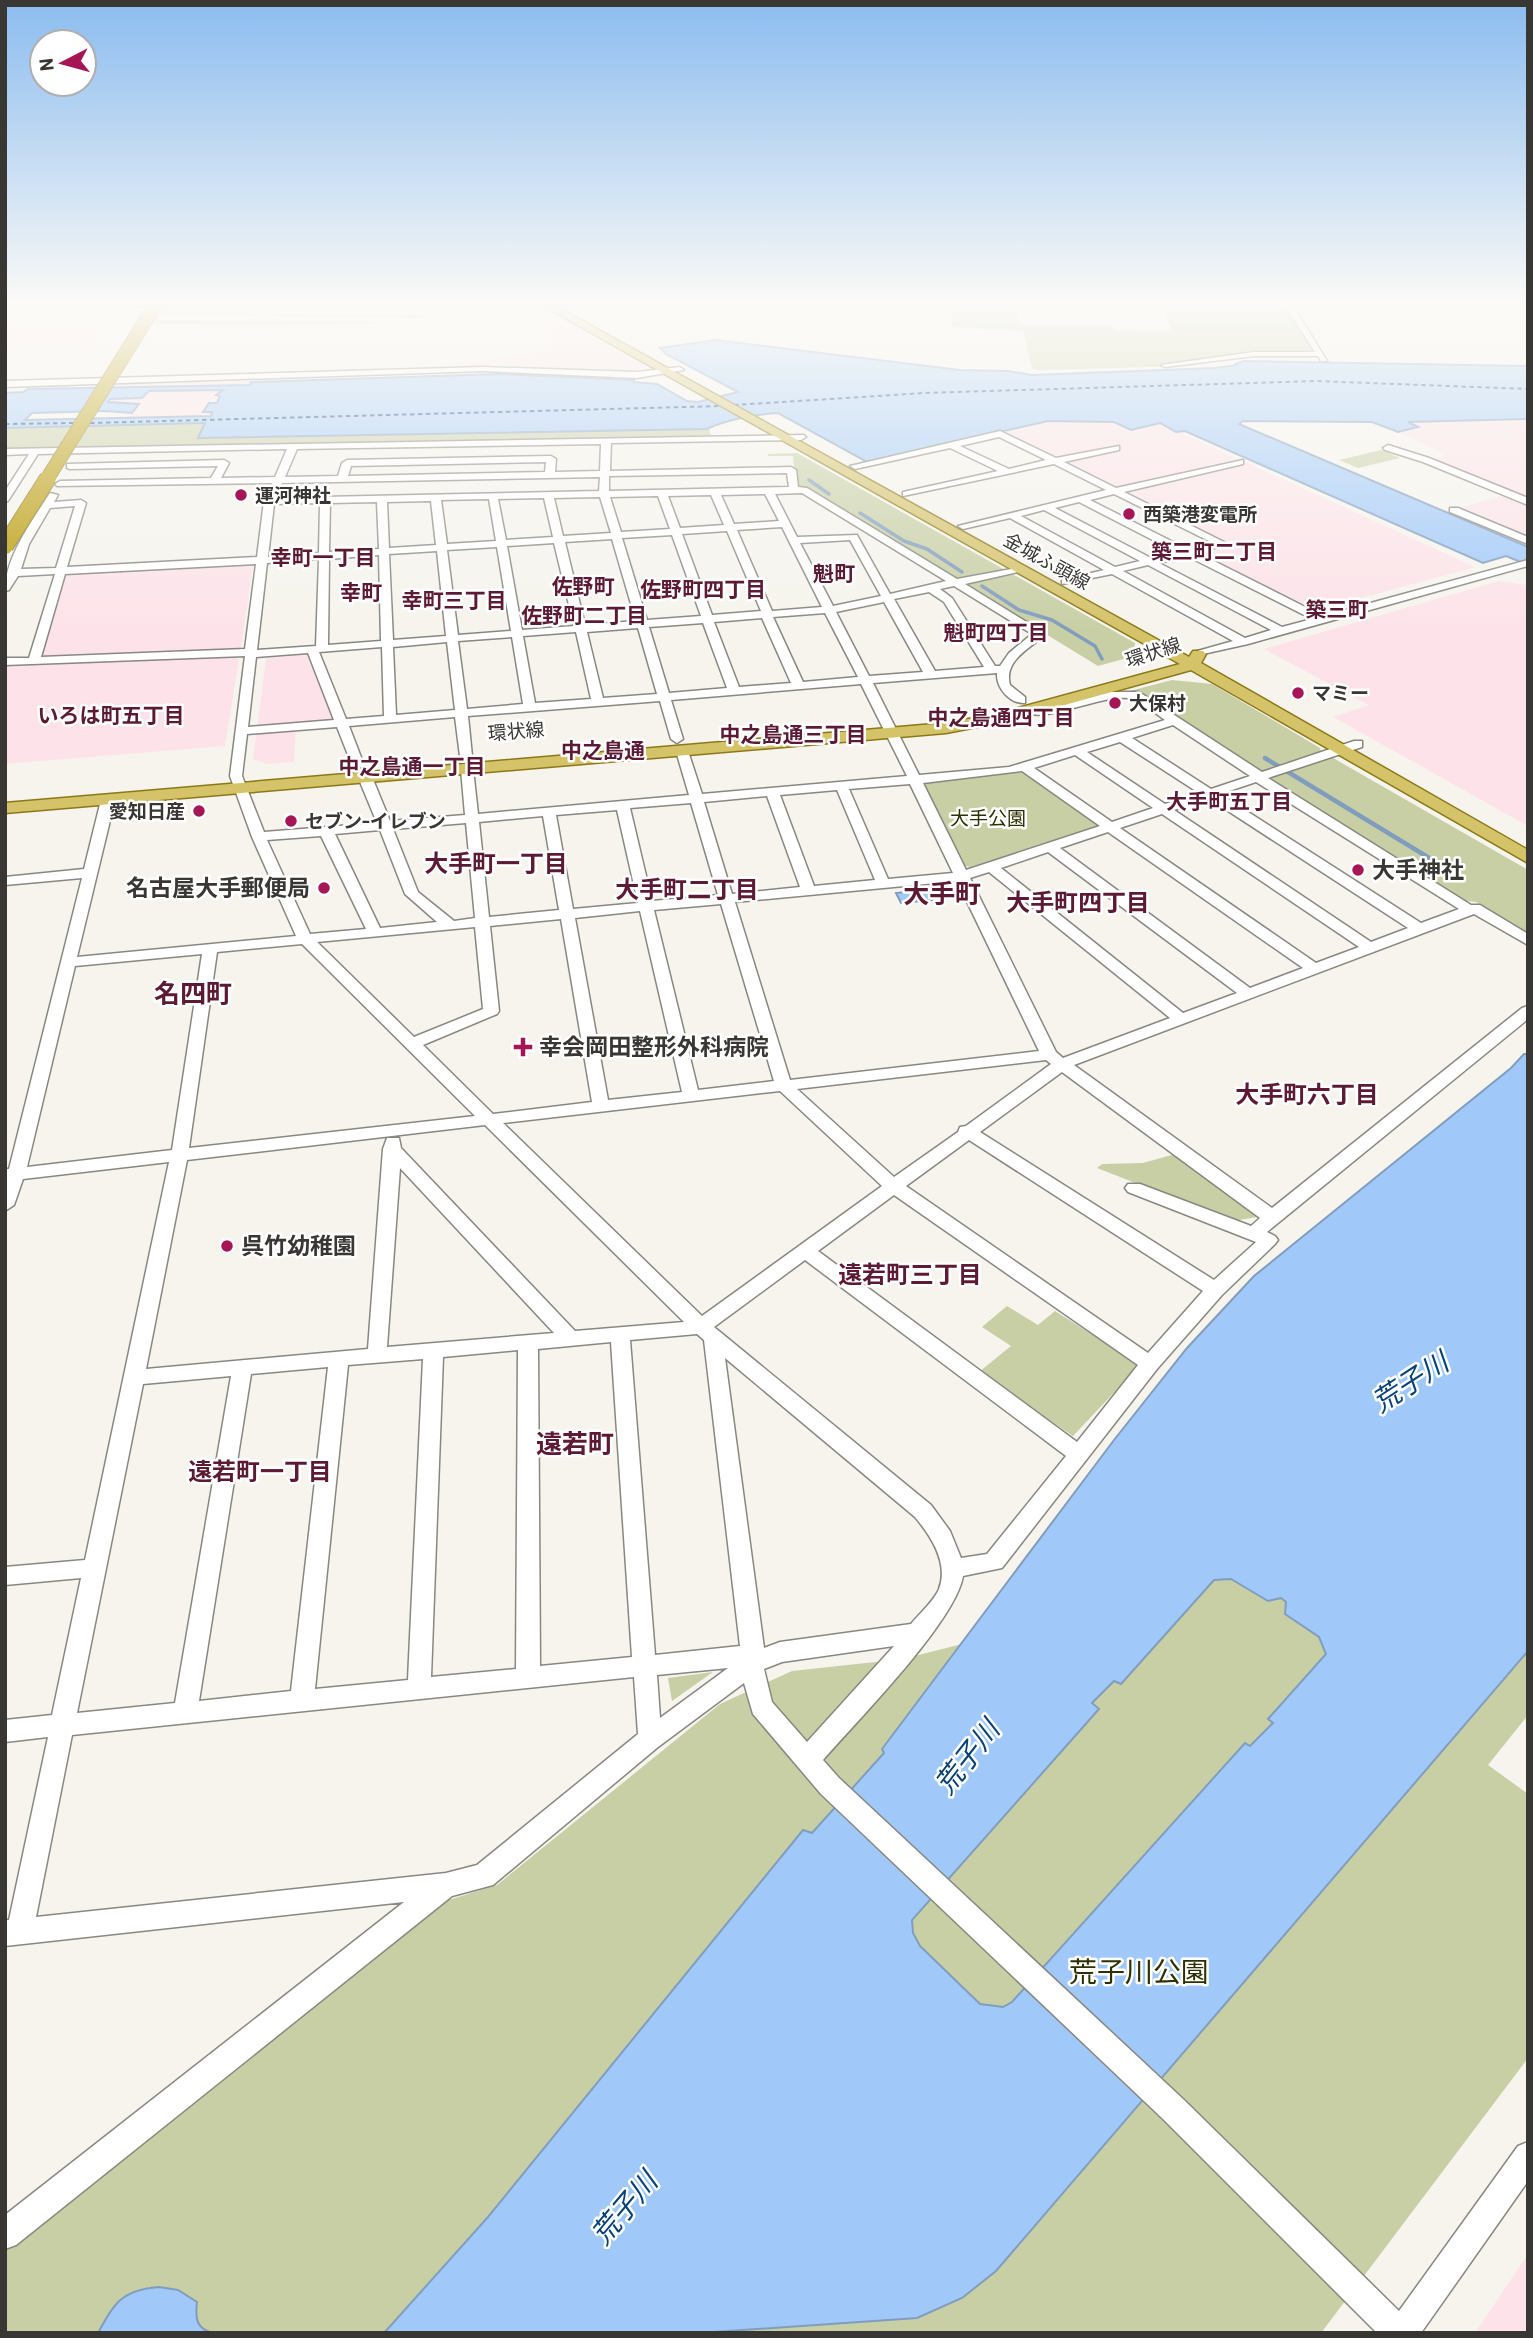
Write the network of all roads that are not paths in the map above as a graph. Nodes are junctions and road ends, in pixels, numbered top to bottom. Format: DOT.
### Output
graph roads {
  1 [pos="78,413"];
  2 [pos="88,413"];
  3 [pos="740,413"];
  4 [pos="753,413"];
  5 [pos="784,433"];
  6 [pos="606,441"];
  7 [pos="952,445"];
  8 [pos="293,447"];
  9 [pos="231,448"];
  10 [pos="1116,448"];
  11 [pos="1388,448"];
  12 [pos="79,451"];
  13 [pos="5,452"];
  14 [pos="35,452"];
  15 [pos="742,454"];
  16 [pos="449,461"];
  17 [pos="1056,462"];
  18 [pos="1240,462"];
  19 [pos="224,463"];
  20 [pos="70,466"];
  21 [pos="855,467"];
  22 [pos="1008,472"];
  23 [pos="605,473"];
  24 [pos="550,474"];
  25 [pos="446,476"];
  26 [pos="342,478"];
  27 [pos="279,479"];
  28 [pos="215,480"];
  29 [pos="10,484"];
  30 [pos="60,484"];
  31 [pos="794,490"];
  32 [pos="746,491"];
  33 [pos="769,491"];
  34 [pos="1115,491"];
  35 [pos="715,492"];
  36 [pos="662,493"];
  37 [pos="604,494"];
  38 [pos="548,495"];
  39 [pos="905,495"];
  40 [pos="494,496"];
  41 [pos="438,497"];
  42 [pos="382,498"];
  43 [pos="5,499"];
  44 [pos="1081,499"];
  45 [pos="325,500"];
  46 [pos="269,501"];
  47 [pos="1528,502"];
  48 [pos="47,505"];
  49 [pos="1046,507"];
  50 [pos="1454,510"];
  51 [pos="1012,515"];
  52 [pos="785,524"];
  53 [pos="5,526"];
  54 [pos="963,526"];
  55 [pos="730,527"];
  56 [pos="676,531"];
  57 [pos="873,532"];
  58 [pos="616,535"];
  59 [pos="853,537"];
  60 [pos="559,539"];
  61 [pos="794,540"];
  62 [pos="1528,541"];
  63 [pos="502,543"];
  64 [pos="5,546"];
  65 [pos="442,547"];
  66 [pos="384,551"];
  67 [pos="1187,553"];
  68 [pos="324,555"];
  69 [pos="264,560"];
  70 [pos="1150,561"];
  71 [pos="1528,563"];
  72 [pos="1507,568"];
  73 [pos="1018,569"];
  74 [pos="1114,570"];
  75 [pos="61,571"];
  76 [pos="14,573"];
  77 [pos="1528,578"];
  78 [pos="1066,582"];
  79 [pos="956,583"];
  80 [pos="5,588"];
  81 [pos="931,588"];
  82 [pos="887,598"];
  83 [pos="828,610"];
  84 [pos="767,614"];
  85 [pos="708,619"];
  86 [pos="1322,620"];
  87 [pos="643,624"];
  88 [pos="580,629"];
  89 [pos="1281,631"];
  90 [pos="517,633"];
  91 [pos="452,638"];
  92 [pos="1244,642"];
  93 [pos="387,643"];
  94 [pos="317,649"];
  95 [pos="252,653"];
  96 [pos="1175,656"];
  97 [pos="1196,659"];
  98 [pos="34,661"];
  99 [pos="5,662"];
  100 [pos="998,670"];
  101 [pos="931,675"];
  102 [pos="864,680"];
  103 [pos="798,685"];
  104 [pos="734,691"];
  105 [pos="665,696"];
  106 [pos="598,702"];
  107 [pos="1024,705"];
  108 [pos="530,708"];
  109 [pos="461,713"];
  110 [pos="390,719"];
  111 [pos="1175,721"];
  112 [pos="342,723"];
  113 [pos="888,727"];
  114 [pos="242,731"];
  115 [pos="1122,737"];
  116 [pos="1358,744"];
  117 [pos="679,745"];
  118 [pos="1077,751"];
  119 [pos="1342,751"];
  120 [pos="466,762"];
  121 [pos="1024,767"];
  122 [pos="361,771"];
  123 [pos="1263,776"];
  124 [pos="914,778"];
  125 [pos="238,782"];
  126 [pos="841,785"];
  127 [pos="772,791"];
  128 [pos="1209,794"];
  129 [pos="5,795"];
  130 [pos="696,797"];
  131 [pos="108,800"];
  132 [pos="622,804"];
  133 [pos="5,808"];
  134 [pos="1163,809"];
  135 [pos="549,811"];
  136 [pos="472,818"];
  137 [pos="384,825"];
  138 [pos="1111,826"];
  139 [pos="326,831"];
  140 [pos="259,837"];
  141 [pos="1528,840"];
  142 [pos="1050,847"];
  143 [pos="1528,858"];
  144 [pos="990,866"];
  145 [pos="90,873"];
  146 [pos="962,876"];
  147 [pos="5,881"];
  148 [pos="883,883"];
  149 [pos="809,891"];
  150 [pos="727,899"];
  151 [pos="646,906"];
  152 [pos="1470,910"];
  153 [pos="568,914"];
  154 [pos="482,922"];
  155 [pos="450,925"];
  156 [pos="1419,929"];
  157 [pos="375,932"];
  158 [pos="305,939"];
  159 [pos="1528,941"];
  160 [pos="1370,947"];
  161 [pos="210,948"];
  162 [pos="68,962"];
  163 [pos="1314,968"];
  164 [pos="1247,993"];
  165 [pos="1528,1011"];
  166 [pos="1180,1018"];
  167 [pos="411,1044"];
  168 [pos="1055,1059"];
  169 [pos="783,1086"];
  170 [pos="691,1096"];
  171 [pos="601,1107"];
  172 [pos="488,1120"];
  173 [pos="394,1130"];
  174 [pos="966,1131"];
  175 [pos="392,1149"];
  176 [pos="180,1153"];
  177 [pos="11,1175"];
  178 [pos="892,1185"];
  179 [pos="1134,1188"];
  180 [pos="5,1205"];
  181 [pos="1272,1217"];
  182 [pos="1254,1234"];
  183 [pos="804,1250"];
  184 [pos="1214,1290"];
  185 [pos="707,1332"];
  186 [pos="620,1334"];
  187 [pos="570,1338"];
  188 [pos="528,1342"];
  189 [pos="433,1350"];
  190 [pos="377,1355"];
  191 [pos="339,1359"];
  192 [pos="1150,1364"];
  193 [pos="242,1367"];
  194 [pos="134,1377"];
  195 [pos="1078,1454"];
  196 [pos="94,1568"];
  197 [pos="953,1569"];
  198 [pos="5,1576"];
  199 [pos="919,1633"];
  200 [pos="752,1660"];
  201 [pos="644,1666"];
  202 [pos="528,1678"];
  203 [pos="419,1689"];
  204 [pos="302,1701"];
  205 [pos="185,1713"];
  206 [pos="62,1725"];
  207 [pos="5,1731"];
  208 [pos="650,1739"];
  209 [pos="807,1760"];
  210 [pos="446,1885"];
  211 [pos="13,1932"];
  212 [pos="1528,2156"];
  213 [pos="5,2234"];
  214 [pos="1401,2333"];
  1 -- 53 [label="highway"];
  2 -- 64 [label="highway, bridge"];
  3 -- 5 [label="main road, 金城ふ頭線"];
  4 -- 5 [label="main road, 金城ふ頭線"];
  5 -- 15 [label="street"];
  5 -- 21 [label="main road, 金城ふ頭線"];
  5 -- 73 [label="main road, 金城ふ頭線"];
  6 -- 8 [label="street"];
  6 -- 15 [label="street"];
  6 -- 23 [label="street"];
  7 -- 17 [label="street"];
  7 -- 21 [label="street"];
  7 -- 22 [label="street"];
  8 -- 9 [label="street"];
  8 -- 27 [label="street"];
  9 -- 12 [label="street"];
  9 -- 19 [label="street"];
  10 -- 17 [label="street"];
  11 -- 47 [label="street"];
  12 -- 14 [label="street"];
  12 -- 20 [label="street"];
  13 -- 14 [label="street"];
  14 -- 29 [label="street"];
  15 -- 23 [label="street"];
  15 -- 31 [label="street"];
  15 -- 32 [label="street"];
  16 -- 24 [label="street"];
  16 -- 25 [label="street"];
  16 -- 26 [label="street"];
  17 -- 22 [label="street"];
  17 -- 34 [label="street"];
  18 -- 34 [label="street"];
  19 -- 20 [label="street"];
  19 -- 28 [label="street"];
  20 -- 30 [label="street"];
  21 -- 39 [label="main road, 金城ふ頭線"];
  22 -- 39 [label="street"];
  23 -- 24 [label="street"];
  23 -- 37 [label="street"];
  24 -- 25 [label="street"];
  25 -- 26 [label="street"];
  25 -- 41 [label="street"];
  26 -- 27 [label="street"];
  27 -- 28 [label="street"];
  27 -- 46 [label="street"];
  28 -- 30 [label="street"];
  29 -- 43 [label="street"];
  30 -- 48 [label="street"];
  31 -- 33 [label="street"];
  31 -- 57 [label="street"];
  32 -- 33 [label="street"];
  32 -- 35 [label="street"];
  33 -- 52 [label="street"];
  34 -- 44 [label="street"];
  34 -- 67 [label="street"];
  35 -- 36 [label="street"];
  35 -- 55 [label="street"];
  36 -- 37 [label="street"];
  36 -- 56 [label="street"];
  37 -- 38 [label="street"];
  37 -- 58 [label="street"];
  38 -- 40 [label="street"];
  38 -- 60 [label="street"];
  39 -- 54 [label="main road, 金城ふ頭線"];
  40 -- 41 [label="street"];
  40 -- 63 [label="street"];
  41 -- 42 [label="street"];
  41 -- 65 [label="street"];
  42 -- 45 [label="street"];
  42 -- 66 [label="street"];
  44 -- 49 [label="street"];
  44 -- 67 [label="street"];
  45 -- 46 [label="street"];
  45 -- 68 [label="street"];
  46 -- 69 [label="street"];
  48 -- 75 [label="street"];
  48 -- 76 [label="street"];
  49 -- 51 [label="street"];
  49 -- 70 [label="street"];
  50 -- 62 [label="street"];
  51 -- 54 [label="street"];
  51 -- 74 [label="street"];
  52 -- 55 [label="street"];
  52 -- 61 [label="street"];
  54 -- 78 [label="main road, 金城ふ頭線"];
  55 -- 56 [label="street"];
  55 -- 84 [label="street"];
  56 -- 58 [label="street"];
  56 -- 85 [label="street"];
  57 -- 59 [label="street"];
  57 -- 79 [label="street"];
  58 -- 60 [label="street"];
  58 -- 87 [label="street"];
  59 -- 61 [label="street"];
  59 -- 82 [label="street"];
  60 -- 63 [label="street"];
  60 -- 88 [label="street"];
  61 -- 83 [label="street"];
  63 -- 65 [label="street"];
  63 -- 90 [label="street"];
  65 -- 66 [label="street"];
  65 -- 91 [label="street"];
  66 -- 68 [label="street"];
  66 -- 93 [label="street"];
  67 -- 70 [label="street"];
  67 -- 86 [label="street"];
  68 -- 69 [label="street"];
  68 -- 94 [label="street"];
  69 -- 75 [label="street"];
  69 -- 95 [label="street"];
  70 -- 74 [label="street"];
  70 -- 89 [label="street"];
  71 -- 72 [label="street"];
  72 -- 77 [label="street"];
  72 -- 86 [label="street"];
  73 -- 79 [label="street"];
  73 -- 96 [label="main road, 金城ふ頭線"];
  74 -- 78 [label="street"];
  74 -- 92 [label="street"];
  75 -- 76 [label="street"];
  75 -- 98 [label="street"];
  76 -- 80 [label="street"];
  78 -- 97 [label="main road, 金城ふ頭線"];
  79 -- 81 [label="street"];
  79 -- 100 [label="street"];
  81 -- 82 [label="street"];
  81 -- 100 [label="street"];
  82 -- 83 [label="street"];
  82 -- 101 [label="street"];
  83 -- 84 [label="street"];
  83 -- 102 [label="street"];
  84 -- 85 [label="street"];
  84 -- 103 [label="street"];
  85 -- 87 [label="street"];
  85 -- 104 [label="street"];
  86 -- 89 [label="street"];
  87 -- 88 [label="street"];
  87 -- 105 [label="street"];
  88 -- 90 [label="street"];
  88 -- 106 [label="street"];
  89 -- 92 [label="street"];
  90 -- 91 [label="street"];
  90 -- 108 [label="street"];
  91 -- 93 [label="street"];
  91 -- 109 [label="street"];
  92 -- 97 [label="street"];
  93 -- 94 [label="street"];
  93 -- 110 [label="street"];
  94 -- 95 [label="street"];
  94 -- 112 [label="street"];
  95 -- 98 [label="street"];
  95 -- 114 [label="street"];
  96 -- 97 [label="main road, 金城ふ頭線"];
  96 -- 107 [label="main road, 環状線"];
  97 -- 107 [label="main road, 環状線"];
  97 -- 116 [label="main road, 金城ふ頭線"];
  97 -- 119 [label="main road, 金城ふ頭線"];
  98 -- 99 [label="street"];
  100 -- 101 [label="street"];
  100 -- 107 [label="street"];
  101 -- 102 [label="street"];
  102 -- 103 [label="street"];
  102 -- 113 [label="street"];
  103 -- 104 [label="street"];
  104 -- 105 [label="street"];
  105 -- 106 [label="street"];
  105 -- 117 [label="street"];
  106 -- 108 [label="street"];
  107 -- 111 [label="street"];
  107 -- 113 [label="main road, 環状線"];
  108 -- 109 [label="street"];
  109 -- 110 [label="street"];
  109 -- 120 [label="street"];
  110 -- 112 [label="street"];
  111 -- 115 [label="street"];
  111 -- 123 [label="street"];
  112 -- 114 [label="street"];
  112 -- 122 [label="street"];
  113 -- 117 [label="main road, 環状線"];
  113 -- 124 [label="street"];
  114 -- 125 [label="street"];
  115 -- 118 [label="street"];
  115 -- 128 [label="street"];
  116 -- 119 [label="street"];
  116 -- 141 [label="main road, 金城ふ頭線"];
  117 -- 120 [label="main road, 環状線"];
  117 -- 130 [label="street"];
  118 -- 121 [label="street"];
  118 -- 134 [label="street"];
  119 -- 123 [label="street"];
  119 -- 143 [label="main road, 金城ふ頭線"];
  120 -- 122 [label="main road, 環状線"];
  120 -- 136 [label="street"];
  121 -- 124 [label="street"];
  121 -- 138 [label="street"];
  122 -- 125 [label="main road, 環状線"];
  122 -- 137 [label="street"];
  123 -- 128 [label="street"];
  123 -- 152 [label="street"];
  124 -- 126 [label="street"];
  124 -- 146 [label="street"];
  125 -- 129 [label="main road, 環状線"];
  125 -- 131 [label="main road, 環状線"];
  125 -- 140 [label="street"];
  126 -- 127 [label="street"];
  126 -- 148 [label="street"];
  127 -- 130 [label="street"];
  127 -- 149 [label="street"];
  128 -- 134 [label="street"];
  128 -- 156 [label="street"];
  130 -- 132 [label="street"];
  130 -- 150 [label="street"];
  131 -- 133 [label="main road, 環状線"];
  131 -- 145 [label="street"];
  132 -- 135 [label="street"];
  132 -- 151 [label="street"];
  134 -- 138 [label="street"];
  134 -- 160 [label="street"];
  135 -- 136 [label="street"];
  135 -- 153 [label="street"];
  136 -- 137 [label="street"];
  136 -- 154 [label="street"];
  137 -- 139 [label="street"];
  137 -- 155 [label="street"];
  138 -- 142 [label="street"];
  138 -- 163 [label="street"];
  139 -- 140 [label="street"];
  139 -- 157 [label="street"];
  140 -- 158 [label="street"];
  142 -- 144 [label="street"];
  142 -- 164 [label="street"];
  144 -- 146 [label="street"];
  144 -- 166 [label="street"];
  145 -- 147 [label="street"];
  145 -- 162 [label="street"];
  146 -- 148 [label="street"];
  146 -- 168 [label="street"];
  148 -- 149 [label="street"];
  149 -- 150 [label="street"];
  150 -- 151 [label="street"];
  150 -- 169 [label="street"];
  151 -- 153 [label="street"];
  151 -- 170 [label="street"];
  152 -- 156 [label="street"];
  152 -- 159 [label="street"];
  153 -- 154 [label="street"];
  153 -- 171 [label="street"];
  154 -- 155 [label="street"];
  154 -- 167 [label="street"];
  155 -- 157 [label="street"];
  156 -- 160 [label="street"];
  157 -- 158 [label="street"];
  158 -- 161 [label="street"];
  158 -- 167 [label="street"];
  160 -- 163 [label="street"];
  161 -- 162 [label="street"];
  161 -- 176 [label="street"];
  162 -- 177 [label="street"];
  163 -- 164 [label="street"];
  164 -- 166 [label="street"];
  165 -- 181 [label="street"];
  166 -- 168 [label="street"];
  167 -- 172 [label="street"];
  168 -- 169 [label="street"];
  168 -- 174 [label="street"];
  168 -- 181 [label="street"];
  169 -- 170 [label="street"];
  169 -- 178 [label="street"];
  170 -- 171 [label="street"];
  171 -- 172 [label="street"];
  172 -- 173 [label="street"];
  172 -- 185 [label="street"];
  173 -- 175 [label="street"];
  173 -- 176 [label="street"];
  174 -- 178 [label="street"];
  174 -- 184 [label="street"];
  175 -- 187 [label="street"];
  175 -- 190 [label="street"];
  176 -- 177 [label="street"];
  176 -- 194 [label="street"];
  177 -- 180 [label="street"];
  178 -- 183 [label="street"];
  178 -- 192 [label="street"];
  179 -- 182 [label="street"];
  181 -- 182 [label="street"];
  182 -- 184 [label="street"];
  183 -- 185 [label="street"];
  183 -- 195 [label="street"];
  184 -- 192 [label="street"];
  185 -- 186 [label="street"];
  185 -- 197 [label="street"];
  185 -- 200 [label="street"];
  186 -- 187 [label="street"];
  186 -- 201 [label="street"];
  187 -- 188 [label="street"];
  188 -- 189 [label="street"];
  188 -- 202 [label="street"];
  189 -- 190 [label="street"];
  189 -- 203 [label="street"];
  190 -- 191 [label="street"];
  191 -- 193 [label="street"];
  191 -- 204 [label="street"];
  192 -- 195 [label="street"];
  193 -- 194 [label="street"];
  193 -- 205 [label="street"];
  194 -- 196 [label="street"];
  195 -- 197 [label="street"];
  196 -- 198 [label="street"];
  196 -- 206 [label="street"];
  197 -- 199 [label="street"];
  199 -- 200 [label="street"];
  199 -- 209 [label="street"];
  200 -- 201 [label="street"];
  200 -- 208 [label="street"];
  200 -- 209 [label="street"];
  201 -- 202 [label="street"];
  201 -- 208 [label="street"];
  202 -- 203 [label="street"];
  203 -- 204 [label="street"];
  204 -- 205 [label="street"];
  205 -- 206 [label="street"];
  206 -- 207 [label="street"];
  206 -- 211 [label="street"];
  208 -- 210 [label="street"];
  209 -- 214 [label="street"];
  210 -- 211 [label="street"];
  210 -- 213 [label="street"];
  212 -- 214 [label="street"];
}
